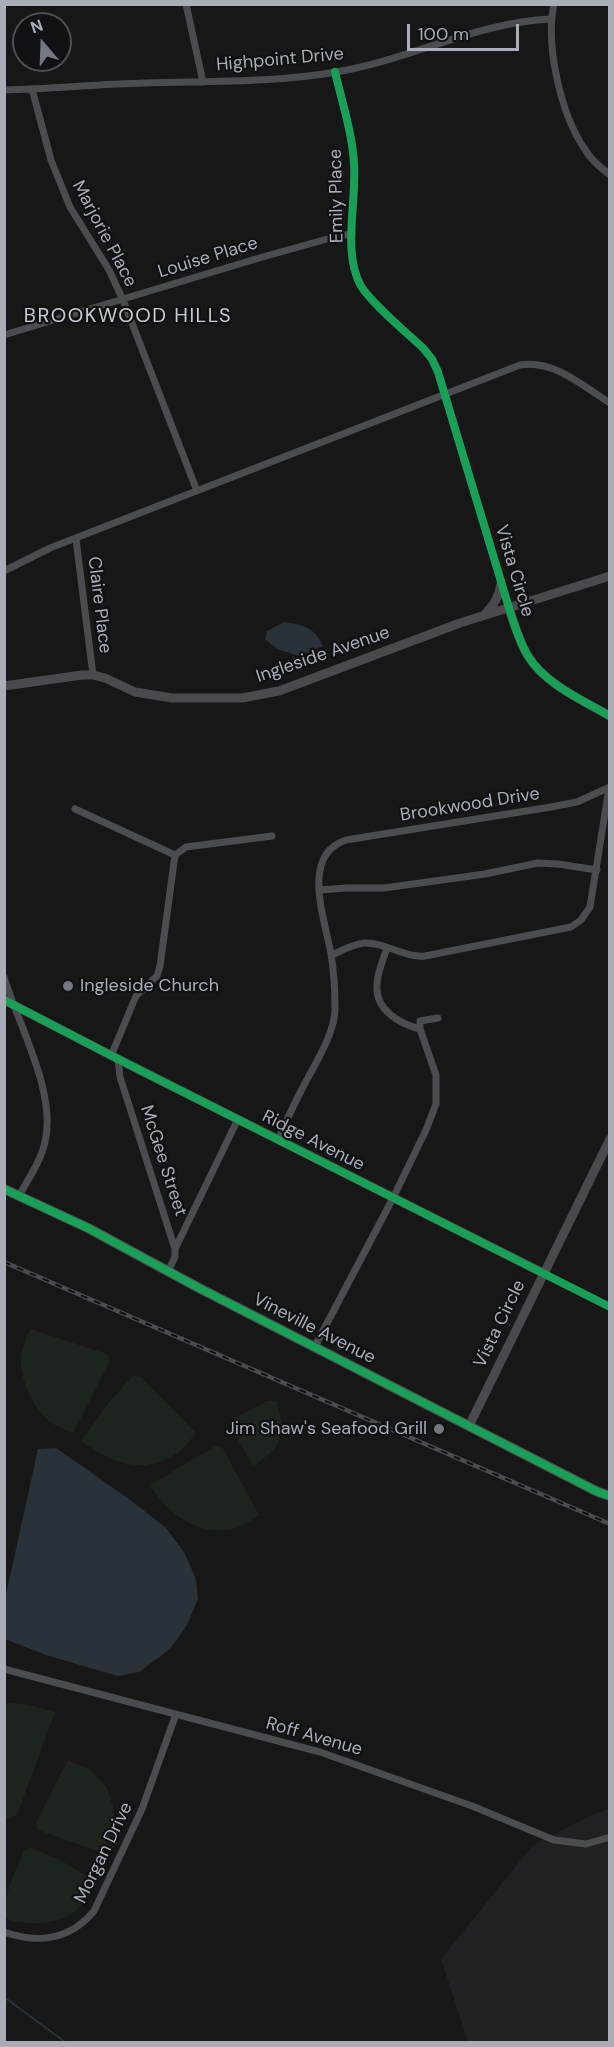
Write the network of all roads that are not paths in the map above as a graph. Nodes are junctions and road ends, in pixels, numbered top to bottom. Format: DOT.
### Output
graph roads {
  1 [pos="186,4"];
  2 [pos="554,4"];
  3 [pos="551,19"];
  4 [pos="335,72"];
  5 [pos="203,82"];
  6 [pos="32,89"];
  7 [pos="4,90"];
  8 [pos="609,176"];
  9 [pos="352,234"];
  10 [pos="123,300"];
  11 [pos="4,335"];
  12 [pos="445,395"];
  13 [pos="609,403"];
  14 [pos="197,491"];
  15 [pos="76,539"];
  16 [pos="4,571"];
  17 [pos="609,576"];
  18 [pos="501,584"];
  19 [pos="509,608"];
  20 [pos="482,616"];
  21 [pos="93,675"];
  22 [pos="4,686"];
  23 [pos="609,716"];
  24 [pos="609,788"];
  25 [pos="75,809"];
  26 [pos="272,836"];
  27 [pos="175,855"];
  28 [pos="597,870"];
  29 [pos="320,890"];
  30 [pos="387,948"];
  31 [pos="332,955"];
  32 [pos="4,977"];
  33 [pos="8,1002"];
  34 [pos="438,1018"];
  35 [pos="420,1029"];
  36 [pos="114,1057"];
  37 [pos="238,1119"];
  38 [pos="278,1139"];
  39 [pos="609,1139"];
  40 [pos="4,1189"];
  41 [pos="19,1196"];
  42 [pos="393,1198"];
  43 [pos="175,1249"];
  44 [pos="168,1271"];
  45 [pos="543,1273"];
  46 [pos="609,1307"];
  47 [pos="315,1346"];
  48 [pos="469,1426"];
  49 [pos="609,1496"];
  50 [pos="4,1669"];
  51 [pos="176,1714"];
  52 [pos="609,1837"];
  53 [pos="4,1932"];
  1 -- 5 [label="street"];
  2 -- 3 [label="street"];
  3 -- 4 [label="street, Highpoint Drive"];
  3 -- 8 [label="street"];
  4 -- 5 [label="street, Highpoint Drive"];
  4 -- 9 [label="street, Emily Place"];
  5 -- 6 [label="street, Highpoint Drive"];
  6 -- 7 [label="street, Highpoint Drive"];
  6 -- 10 [label="street, Marjorie Place"];
  9 -- 10 [label="street, Louise Place"];
  9 -- 12 [label="street, Emily Place"];
  10 -- 11 [label="street, Louise Place"];
  10 -- 14 [label="street, Marjorie Place"];
  12 -- 13 [label="street"];
  12 -- 14 [label="street"];
  12 -- 18 [label="street, Vista Circle"];
  14 -- 15 [label="street"];
  15 -- 16 [label="street"];
  15 -- 21 [label="street, Claire Place"];
  17 -- 19 [label="street, Ingleside Avenue"];
  18 -- 19 [label="street, Vista Circle"];
  18 -- 20 [label="street"];
  19 -- 20 [label="street, Ingleside Avenue"];
  19 -- 23 [label="street, Vista Circle"];
  20 -- 21 [label="street, Ingleside Avenue"];
  21 -- 22 [label="street, Ingleside Avenue"];
  24 -- 28 [label="street"];
  24 -- 29 [label="street, Brookwood Drive"];
  25 -- 27 [label="street"];
  26 -- 27 [label="street"];
  27 -- 36 [label="street"];
  28 -- 29 [label="street"];
  28 -- 30 [label="street"];
  29 -- 31 [label="street"];
  30 -- 31 [label="street"];
  30 -- 35 [label="street"];
  31 -- 38 [label="street"];
  32 -- 33 [label="street"];
  33 -- 36 [label="street, Ridge Avenue"];
  33 -- 41 [label="street"];
  34 -- 35 [label="street"];
  35 -- 42 [label="street"];
  36 -- 37 [label="street, Ridge Avenue"];
  36 -- 43 [label="street, McGee Street"];
  37 -- 38 [label="street, Ridge Avenue"];
  37 -- 43 [label="street"];
  38 -- 42 [label="street, Ridge Avenue"];
  39 -- 45 [label="street, Vista Circle"];
  40 -- 41 [label="main road, Vineville Avenue"];
  41 -- 44 [label="main road, Vineville Avenue"];
  42 -- 45 [label="street, Ridge Avenue"];
  42 -- 47 [label="street"];
  43 -- 44 [label="street"];
  44 -- 47 [label="main road, Vineville Avenue"];
  45 -- 46 [label="street, Ridge Avenue"];
  45 -- 48 [label="street, Vista Circle"];
  47 -- 48 [label="main road, Vineville Avenue"];
  48 -- 49 [label="main road, Vineville Avenue"];
  50 -- 51 [label="street, Roff Avenue"];
  51 -- 52 [label="street, Roff Avenue"];
  51 -- 53 [label="street, Morgan Drive"];
}
